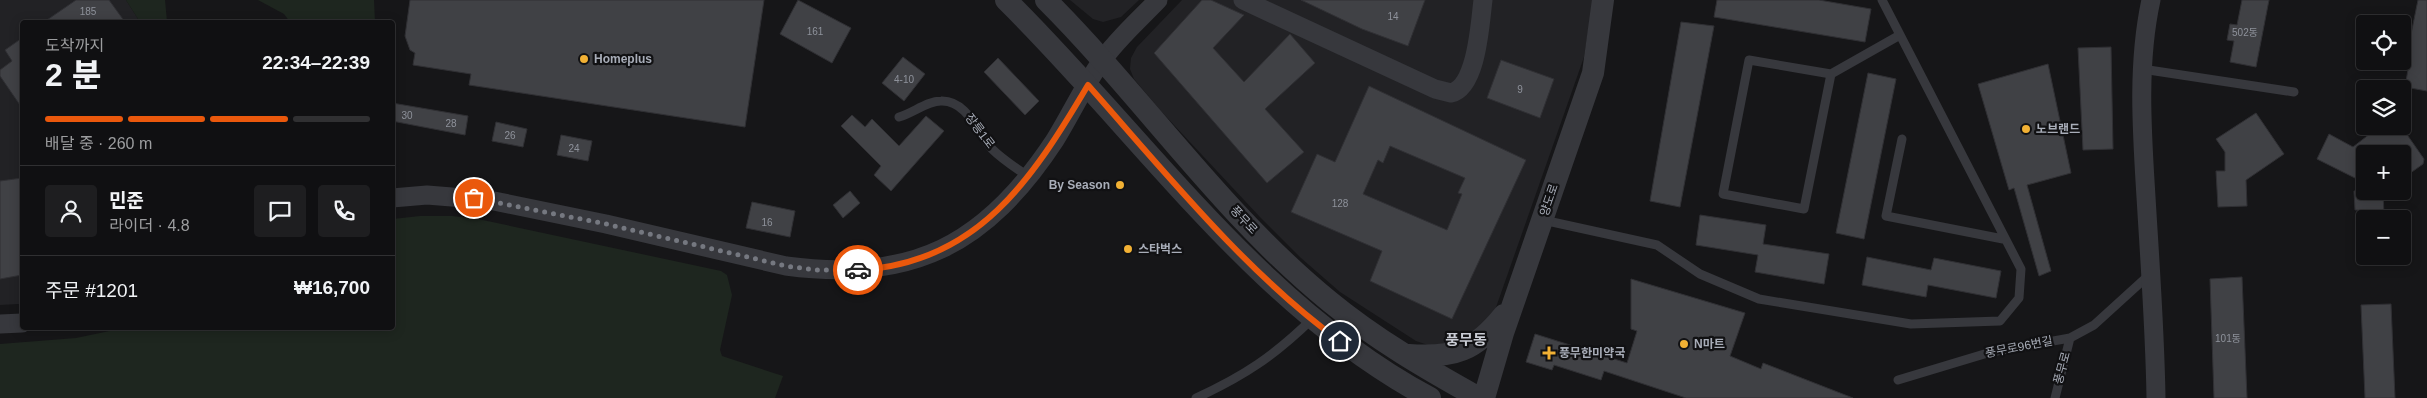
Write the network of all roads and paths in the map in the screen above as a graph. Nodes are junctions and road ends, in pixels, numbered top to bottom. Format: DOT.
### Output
graph roads {
  1 [pos="1006,0"];
  2 [pos="1046,0"];
  3 [pos="1158,0"];
  4 [pos="1244,0"];
  5 [pos="1483,0"];
  6 [pos="1604,0"];
  7 [pos="1613,0"];
  8 [pos="1882,0"];
  9 [pos="2151,0"];
  10 [pos="1900,35"];
  11 [pos="1102,61"];
  12 [pos="2142,69"];
  13 [pos="1831,74"];
  14 [pos="1088,85"];
  15 [pos="2294,92"];
  16 [pos="899,117"];
  17 [pos="1902,138"];
  18 [pos="1029,177"];
  19 [pos="395,198"];
  20 [pos="1547,221"];
  21 [pos="2003,239"];
  22 [pos="2151,273"];
  23 [pos="1513,304"];
  24 [pos="1312,318"];
  25 [pos="0,324"];
  26 [pos="20,324"];
  27 [pos="2070,338"];
  28 [pos="1404,355"];
  29 [pos="1898,380"];
  30 [pos="1196,398"];
  31 [pos="1430,398"];
  32 [pos="1479,398"];
  33 [pos="1484,398"];
  34 [pos="1496,398"];
  35 [pos="2055,398"];
  36 [pos="2156,398"];
  1 -- 14 [label="street, 풍무로"];
  2 -- 11 [label="street, 풍무로"];
  3 -- 11 [label="street"];
  4 -- 5 [label="street"];
  6 -- 20 [label="street, 양도로"];
  7 -- 20 [label="street, 양도로"];
  8 -- 10 [label="lane"];
  9 -- 12 [label="street"];
  10 -- 13 [label="lane"];
  10 -- 21 [label="lane"];
  11 -- 14 [label="street"];
  11 -- 28 [label="street, 풍무로"];
  12 -- 15 [label="lane"];
  12 -- 22 [label="street"];
  13 -- 13 [label="lane"];
  14 -- 18 [label="street"];
  14 -- 24 [label="street, 풍무로"];
  16 -- 18 [label="lane, 장릉1로"];
  17 -- 21 [label="lane"];
  18 -- 19 [label="street"];
  20 -- 21 [label="lane"];
  20 -- 23 [label="street, 양도로"];
  20 -- 34 [label="street, 양도로"];
  22 -- 27 [label="lane, 풍무로96번길"];
  22 -- 36 [label="street"];
  23 -- 28 [label="street"];
  23 -- 33 [label="street, 양도로"];
  24 -- 30 [label="lane"];
  24 -- 31 [label="street, 풍무로"];
  25 -- 26 [label="street"];
  27 -- 29 [label="lane, 풍무로96번길"];
  27 -- 35 [label="lane, 풍무로"];
  28 -- 32 [label="street, 풍무로"];
}
